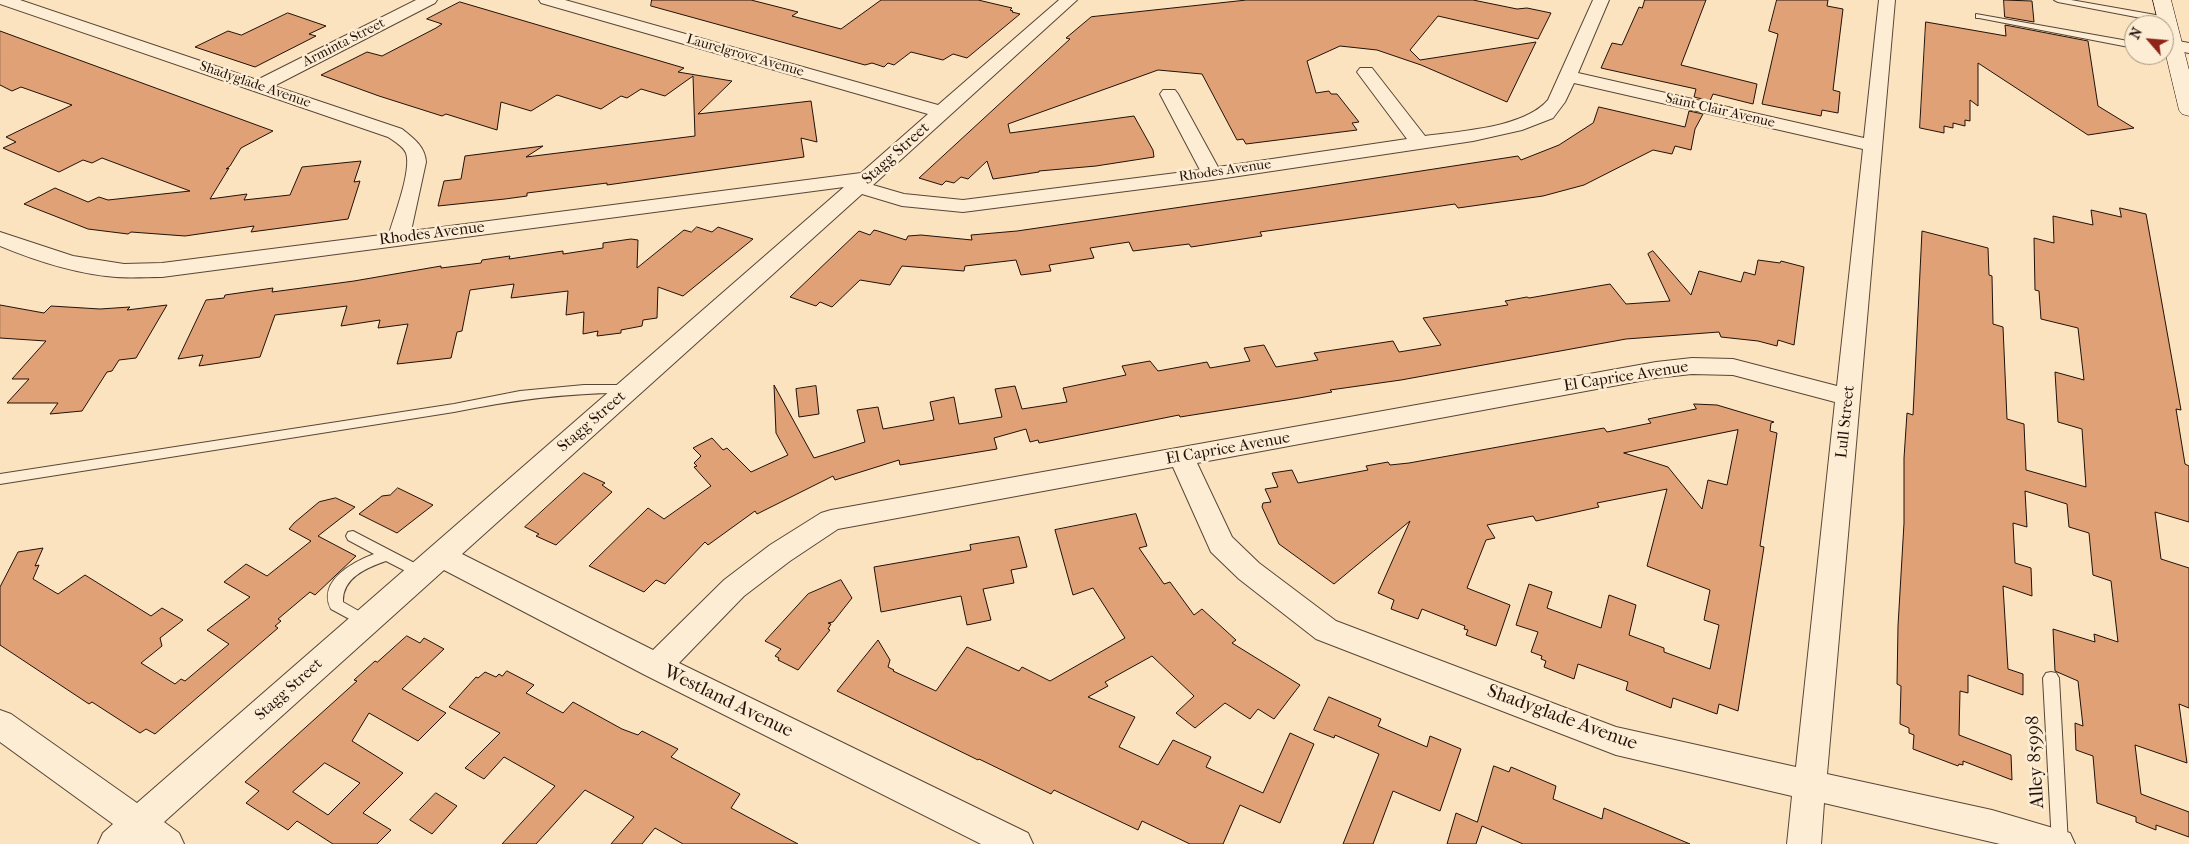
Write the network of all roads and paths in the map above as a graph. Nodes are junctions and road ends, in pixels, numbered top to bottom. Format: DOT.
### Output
graph roads {
  1 [pos="4,0"];
  2 [pos="429,0"];
  3 [pos="547,0"];
  4 [pos="1068,0"];
  5 [pos="1601,0"];
  6 [pos="1887,0"];
  7 [pos="2058,0"];
  8 [pos="2162,0"];
  9 [pos="2140,15"];
  10 [pos="2166,15"];
  11 [pos="1979,16"];
  12 [pos="2124,43"];
  13 [pos="2175,49"];
  14 [pos="1366,72"];
  15 [pos="1568,76"];
  16 [pos="260,86"];
  17 [pos="1169,94"];
  18 [pos="2189,110"];
  19 [pos="942,112"];
  20 [pos="1420,143"];
  21 [pos="1873,146"];
  22 [pos="1212,174"];
  23 [pos="864,182"];
  24 [pos="0,238"];
  25 [pos="398,239"];
  26 [pos="630,389"];
  27 [pos="1848,397"];
  28 [pos="1181,457"];
  29 [pos="0,479"];
  30 [pos="353,536"];
  31 [pos="387,555"];
  32 [pos="431,564"];
  33 [pos="366,622"];
  34 [pos="656,666"];
  35 [pos="2051,678"];
  36 [pos="0,724"];
  37 [pos="1810,785"];
  38 [pos="126,834"];
  39 [pos="167,844"];
  40 [pos="1016,844"];
  41 [pos="1804,844"];
  42 [pos="2059,844"];
  1 -- 16 [label="street, Shadyglade Avenue"];
  2 -- 16 [label="street, Arminta Street"];
  3 -- 19 [label="street, Laurelgrove Avenue"];
  4 -- 19 [label="street, Stagg Street"];
  5 -- 15 [label="street, Rhodes Avenue"];
  6 -- 21 [label="street, Lull Street"];
  7 -- 9 [label="lane"];
  8 -- 10 [label="main road"];
  11 -- 12 [label="lane"];
  13 -- 18 [label="main road"];
  14 -- 20 [label="street"];
  15 -- 20 [label="street, Rhodes Avenue"];
  15 -- 21 [label="street, Saint Clair Avenue"];
  16 -- 25 [label="street, Shadyglade Avenue"];
  17 -- 22 [label="street"];
  19 -- 23 [label="street, Stagg Street"];
  20 -- 22 [label="street, Rhodes Avenue"];
  21 -- 27 [label="street, Lull Street"];
  22 -- 23 [label="street, Rhodes Avenue"];
  23 -- 25 [label="street, Rhodes Avenue"];
  23 -- 26 [label="street, Stagg Street"];
  24 -- 25 [label="street, Rhodes Avenue"];
  26 -- 29 [label="lane"];
  26 -- 32 [label="street, Stagg Street"];
  27 -- 28 [label="street, El Caprice Avenue"];
  27 -- 37 [label="street, Lull Street"];
  28 -- 34 [label="street, El Caprice Avenue"];
  28 -- 37 [label="street, Shadyglade Avenue"];
  30 -- 31 [label="lane"];
  31 -- 32 [label="lane"];
  31 -- 33 [label="lane"];
  32 -- 33 [label="street, Stagg Street"];
  32 -- 34 [label="street, Westland Avenue"];
  33 -- 38 [label="street, Stagg Street"];
  34 -- 40 [label="street, Westland Avenue"];
  35 -- 42 [label="lane, Alley 85998"];
  36 -- 38 [label="street"];
  37 -- 41 [label="street, Lull Street"];
  37 -- 42 [label="street, Shadyglade Avenue"];
  38 -- 39 [label="street"];
}
